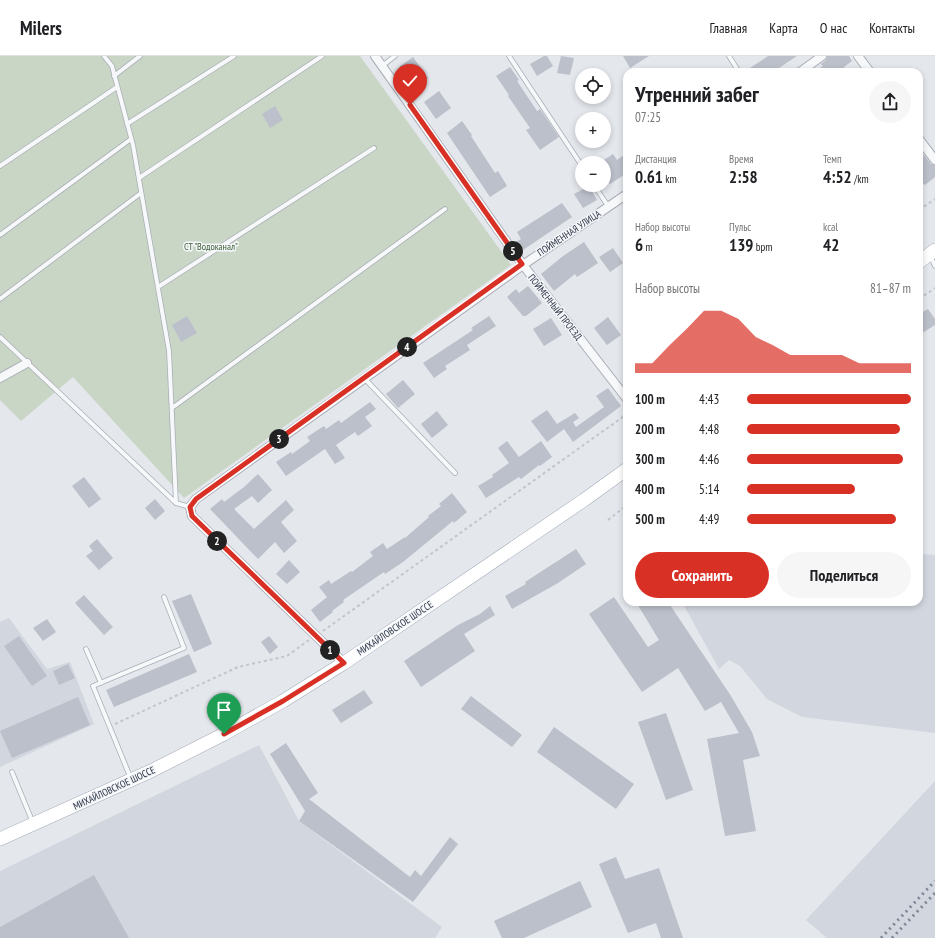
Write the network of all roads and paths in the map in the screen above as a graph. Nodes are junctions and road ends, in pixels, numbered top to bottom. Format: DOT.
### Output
graph roads {
  1 [pos="104,56"];
  2 [pos="140,56"];
  3 [pos="234,56"];
  4 [pos="322,56"];
  5 [pos="375,56"];
  6 [pos="395,56"];
  7 [pos="509,56"];
  8 [pos="729,56"];
  9 [pos="822,56"];
  10 [pos="858,56"];
  11 [pos="382,66"];
  12 [pos="736,68"];
  13 [pos="806,68"];
  14 [pos="867,68"];
  15 [pos="114,76"];
  16 [pos="117,88"];
  17 [pos="127,124"];
  18 [pos="131,139"];
  19 [pos="923,144"];
  20 [pos="374,148"];
  21 [pos="575,156"];
  22 [pos="935,160"];
  23 [pos="0,166"];
  24 [pos="139,178"];
  25 [pos="599,192"];
  26 [pos="141,194"];
  27 [pos="623,197"];
  28 [pos="935,199"];
  29 [pos="608,206"];
  30 [pos="923,207"];
  31 [pos="444,209"];
  32 [pos="0,235"];
  33 [pos="522,264"];
  34 [pos="158,287"];
  35 [pos="935,288"];
  36 [pos="923,296"];
  37 [pos="0,299"];
  38 [pos="0,337"];
  39 [pos="27,363"];
  40 [pos="0,378"];
  41 [pos="364,378"];
  42 [pos="623,394"];
  43 [pos="172,408"];
  44 [pos="623,417"];
  45 [pos="623,472"];
  46 [pos="455,473"];
  47 [pos="176,503"];
  48 [pos="190,507"];
  49 [pos="623,508"];
  50 [pos="608,520"];
  51 [pos="164,598"];
  52 [pos="316,636"];
  53 [pos="86,649"];
  54 [pos="344,663"];
  55 [pos="101,683"];
  56 [pos="110,726"];
  57 [pos="12,772"];
  58 [pos="132,780"];
  59 [pos="34,825"];
  60 [pos="0,839"];
  1 -- 15 [label="lane"];
  2 -- 15 [label="lane"];
  3 -- 17 [label="lane"];
  4 -- 24 [label="lane"];
  5 -- 11 [label="street, ПОЙМЕННЫЙ ПРОЕЗД"];
  6 -- 11 [label="lane"];
  7 -- 21 [label="lane"];
  8 -- 12 [label="lane"];
  9 -- 13 [label="street"];
  10 -- 14 [label="street"];
  11 -- 33 [label="street, ПОЙМЕННЫЙ ПРОЕЗД"];
  15 -- 16 [label="lane"];
  16 -- 17 [label="lane"];
  16 -- 23 [label="lane"];
  17 -- 18 [label="lane"];
  18 -- 24 [label="lane"];
  18 -- 32 [label="lane"];
  19 -- 22 [label="street"];
  20 -- 34 [label="lane"];
  24 -- 26 [label="lane"];
  25 -- 29 [label="lane"];
  26 -- 34 [label="lane"];
  26 -- 37 [label="lane"];
  27 -- 29 [label="street, ПОЙМЕННАЯ УЛИЦА"];
  28 -- 30 [label="path"];
  29 -- 33 [label="street, ПОЙМЕННАЯ УЛИЦА"];
  31 -- 43 [label="lane"];
  33 -- 41 [label="street, ПОЙМЕННАЯ УЛИЦА"];
  33 -- 42 [label="street, ПОЙМЕННЫЙ ПРОЕЗД"];
  34 -- 43 [label="lane"];
  35 -- 36 [label="path"];
  38 -- 39 [label="lane"];
  39 -- 40 [label="street"];
  39 -- 47 [label="lane"];
  41 -- 46 [label="lane"];
  41 -- 48 [label="street, ПОЙМЕННАЯ УЛИЦА"];
  43 -- 47 [label="lane"];
  44 -- 52 [label="path"];
  45 -- 54 [label="main road, МИХАЙЛОВСКОЕ ШОССЕ"];
  47 -- 48 [label="lane"];
  48 -- 52 [label="street"];
  49 -- 50 [label="path"];
  51 -- 55 [label="lane"];
  52 -- 54 [label="street"];
  52 -- 56 [label="path"];
  53 -- 55 [label="lane"];
  54 -- 58 [label="main road, МИХАЙЛОВСКОЕ ШОССЕ"];
  55 -- 56 [label="lane"];
  56 -- 58 [label="lane"];
  57 -- 59 [label="lane"];
  58 -- 59 [label="main road, МИХАЙЛОВСКОЕ ШОССЕ"];
  59 -- 60 [label="main road, МИХАЙЛОВСКОЕ ШОССЕ"];
}
